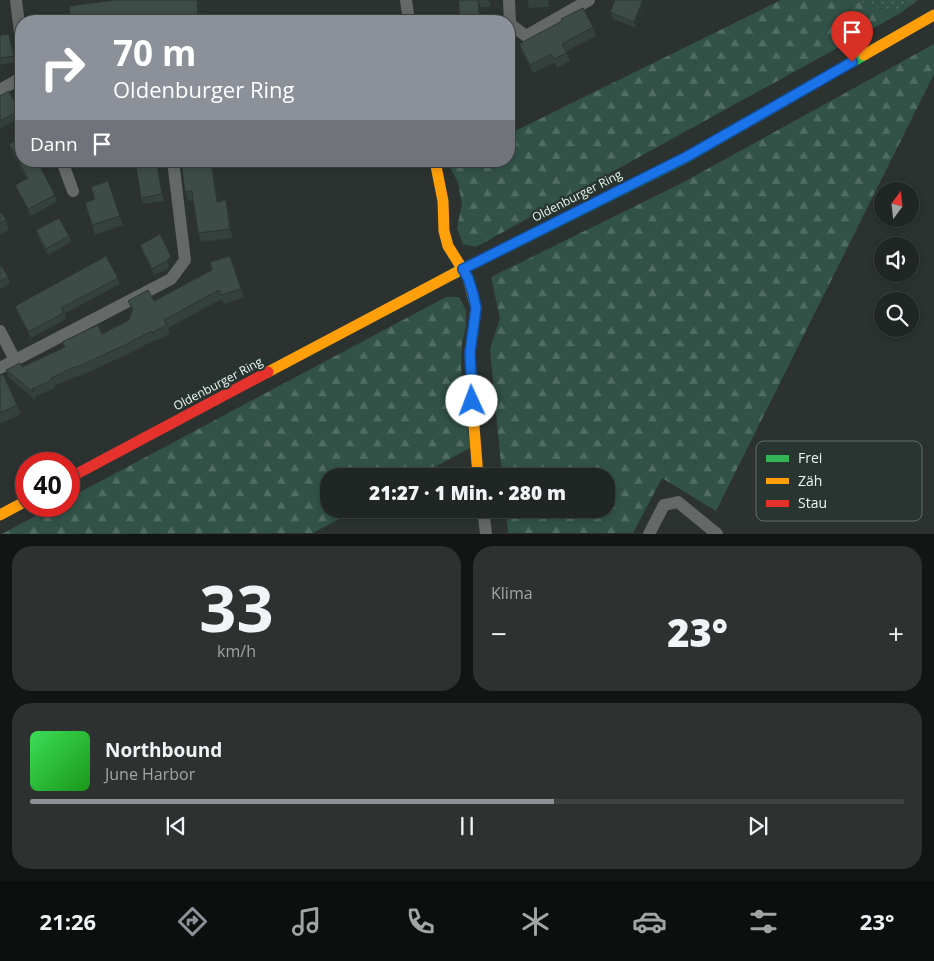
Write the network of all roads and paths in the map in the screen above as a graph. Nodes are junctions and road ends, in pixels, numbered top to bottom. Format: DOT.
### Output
graph roads {
  1 [pos="16,0"];
  2 [pos="406,0"];
  3 [pos="508,0"];
  4 [pos="589,0"];
  5 [pos="18,15"];
  6 [pos="409,15"];
  7 [pos="509,15"];
  8 [pos="934,15"];
  9 [pos="515,28"];
  10 [pos="15,81"];
  11 [pos="0,90"];
  12 [pos="64,167"];
  13 [pos="174,167"];
  14 [pos="436,167"];
  15 [pos="73,191"];
  16 [pos="463,269"];
  17 [pos="0,331"];
  18 [pos="15,360"];
  19 [pos="0,368"];
  20 [pos="477,468"];
  21 [pos="80,472"];
  22 [pos="15,507"];
  23 [pos="0,515"];
  24 [pos="484,518"];
  25 [pos="486,534"];
  26 [pos="649,534"];
  27 [pos="717,534"];
  1 -- 5 [label="street"];
  2 -- 6 [label="street"];
  3 -- 7 [label="street"];
  4 -- 9 [label="street"];
  8 -- 16 [label="main road, Oldenburger Ring"];
  10 -- 11 [label="street"];
  12 -- 15 [label="street"];
  13 -- 18 [label="street"];
  14 -- 16 [label="main road"];
  16 -- 20 [label="main road"];
  16 -- 21 [label="main road, Oldenburger Ring"];
  17 -- 18 [label="street"];
  18 -- 19 [label="street"];
  22 -- 23 [label="main road"];
  24 -- 25 [label="street"];
  26 -- 27 [label="street"];
}
